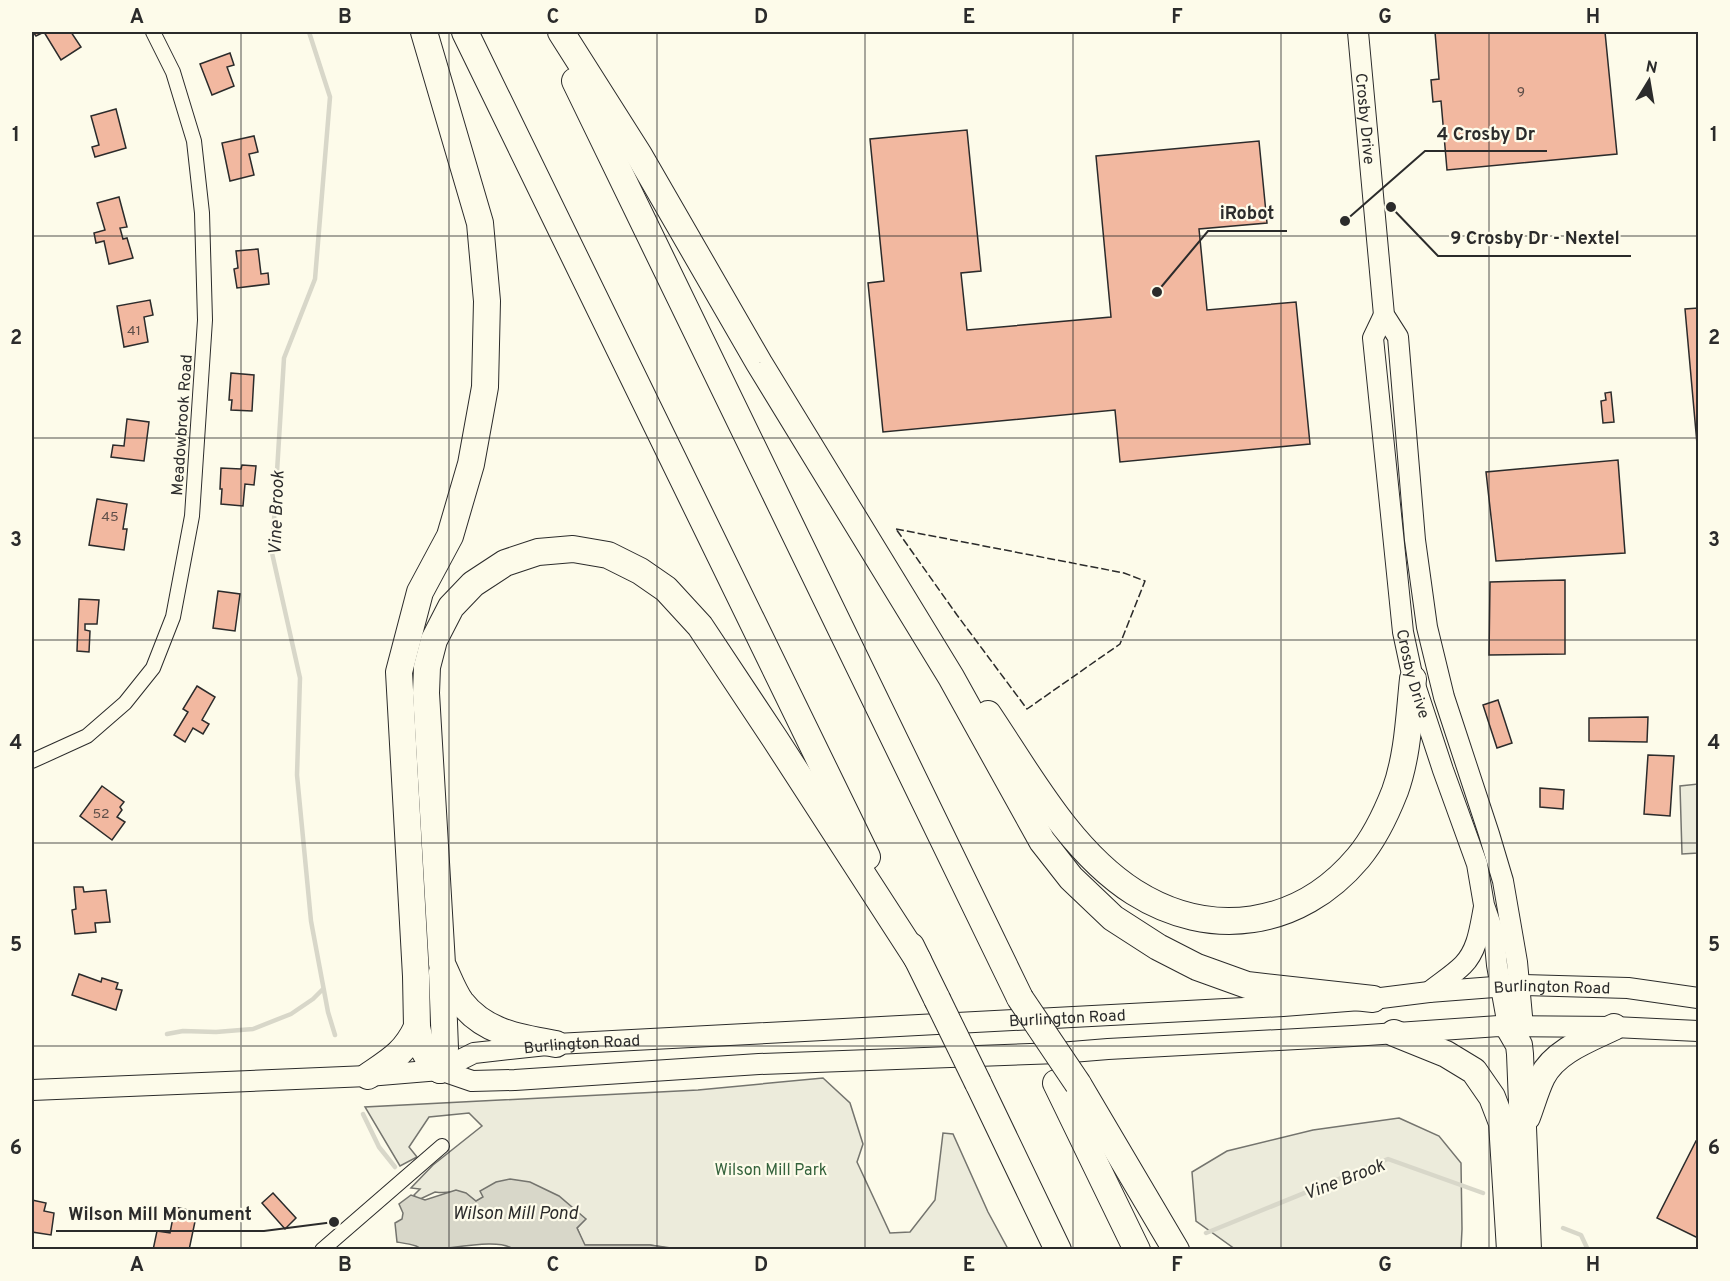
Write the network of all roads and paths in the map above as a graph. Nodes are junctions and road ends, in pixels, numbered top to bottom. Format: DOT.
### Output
graph roads {
  1 [pos="153,32"];
  2 [pos="424,32"];
  3 [pos="465,32"];
  4 [pos="552,32"];
  5 [pos="561,32"];
  6 [pos="1358,32"];
  7 [pos="1383,315"];
  8 [pos="951,677"];
  9 [pos="1413,679"];
  10 [pos="32,761"];
  11 [pos="1485,905"];
  12 [pos="918,960"];
  13 [pos="442,964"];
  14 [pos="1510,986"];
  15 [pos="1429,992"];
  16 [pos="1698,998"];
  17 [pos="1373,999"];
  18 [pos="1614,1027"];
  19 [pos="417,1028"];
  20 [pos="1698,1031"];
  21 [pos="1517,1032"];
  22 [pos="1394,1033"];
  23 [pos="556,1044"];
  24 [pos="440,1070"];
  25 [pos="368,1076"];
  26 [pos="1067,1083"];
  27 [pos="32,1090"];
  28 [pos="1522,1131"];
  29 [pos="442,1146"];
  30 [pos="322,1250"];
  31 [pos="1058,1250"];
  32 [pos="1137,1250"];
  33 [pos="1176,1250"];
  34 [pos="1510,1250"];
  35 [pos="1528,1250"];
  1 -- 10 [label="street, Meadowbrook Road"];
  2 -- 19 [label="highway"];
  3 -- 12 [label="highway"];
  4 -- 26 [label="highway, bridge"];
  5 -- 8 [label="highway"];
  6 -- 7 [label="main road, Crosby Drive"];
  7 -- 9 [label="main road, Crosby Drive"];
  7 -- 14 [label="main road, Crosby Drive"];
  8 -- 9 [label="highway"];
  8 -- 17 [label="highway"];
  9 -- 11 [label="main road, Crosby Drive"];
  11 -- 14 [label="main road, Crosby Drive"];
  11 -- 15 [label="main road"];
  12 -- 13 [label="highway"];
  12 -- 31 [label="highway, bridge"];
  13 -- 23 [label="highway"];
  13 -- 24 [label="highway"];
  14 -- 15 [label="main road, Burlington Road"];
  14 -- 16 [label="main road, Burlington Road"];
  14 -- 21 [label="main road, Crosby Drive"];
  15 -- 17 [label="main road, Burlington Road"];
  17 -- 23 [label="main road, Burlington Road"];
  18 -- 20 [label="main road, Burlington Road"];
  18 -- 21 [label="main road, Burlington Road"];
  18 -- 28 [label="highway"];
  19 -- 24 [label="highway"];
  19 -- 25 [label="highway"];
  21 -- 22 [label="main road, Burlington Road"];
  21 -- 28 [label="highway"];
  22 -- 24 [label="main road, Burlington Road"];
  22 -- 34 [label="highway"];
  23 -- 24 [label="main road, Burlington Road"];
  24 -- 25 [label="main road, Burlington Road"];
  25 -- 27 [label="main road, Burlington Road"];
  26 -- 32 [label="highway"];
  26 -- 33 [label="highway"];
  28 -- 35 [label="highway"];
  29 -- 30 [label="street"];
}
